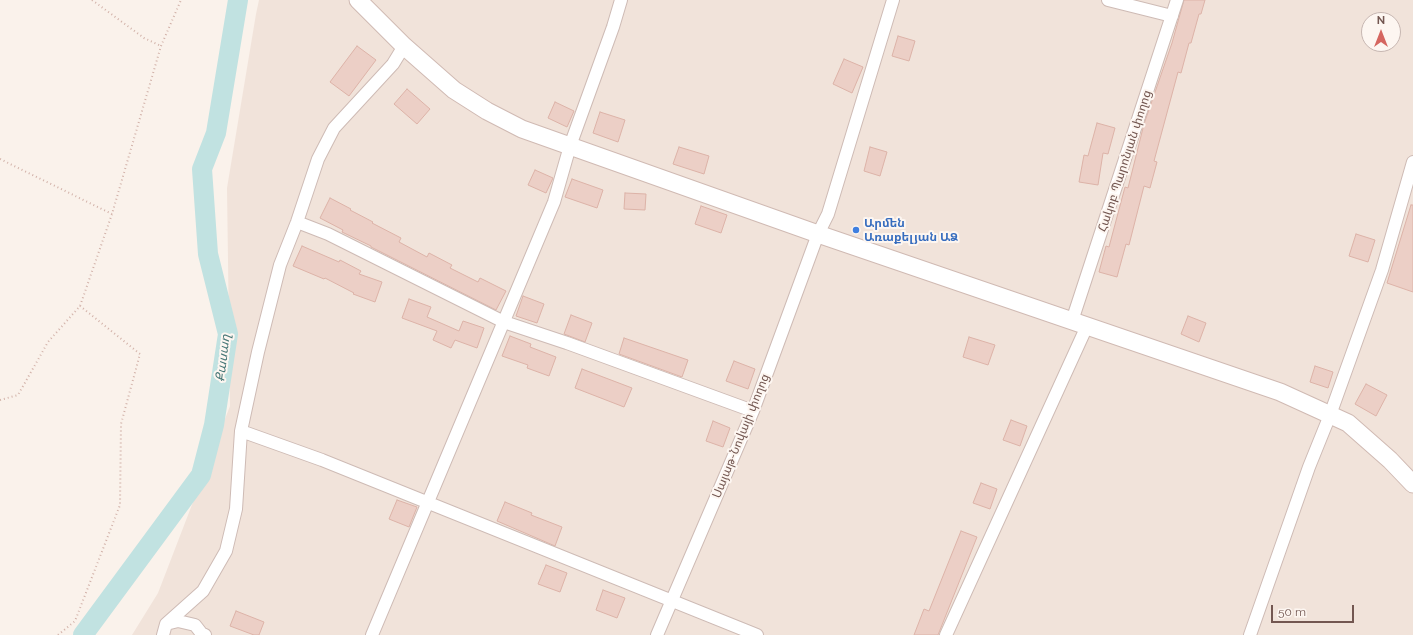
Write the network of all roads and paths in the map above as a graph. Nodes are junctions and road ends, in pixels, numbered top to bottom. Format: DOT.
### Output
graph roads {
  1 [pos="92,0"];
  2 [pos="181,0"];
  3 [pos="358,0"];
  4 [pos="621,0"];
  5 [pos="893,0"];
  6 [pos="1108,0"];
  7 [pos="1177,0"];
  8 [pos="1172,16"];
  9 [pos="161,46"];
  10 [pos="404,46"];
  11 [pos="570,146"];
  12 [pos="0,159"];
  13 [pos="1413,162"];
  14 [pos="112,214"];
  15 [pos="297,222"];
  16 [pos="818,234"];
  17 [pos="80,306"];
  18 [pos="504,322"];
  19 [pos="1079,324"];
  20 [pos="0,400"];
  21 [pos="752,411"];
  22 [pos="1330,415"];
  23 [pos="241,431"];
  24 [pos="1413,484"];
  25 [pos="428,502"];
  26 [pos="672,601"];
  27 [pos="165,630"];
  28 [pos="58,635"];
  29 [pos="205,635"];
  30 [pos="372,635"];
  31 [pos="657,635"];
  32 [pos="757,635"];
  33 [pos="946,635"];
  34 [pos="1250,635"];
  1 -- 9 [label="path"];
  2 -- 9 [label="path"];
  3 -- 10 [label="main road"];
  4 -- 11 [label="street"];
  5 -- 16 [label="street, Սայաթ-Նովայի փողոց"];
  6 -- 8 [label="street"];
  7 -- 8 [label="street, Հակոբ Պարոնյան փողոց"];
  8 -- 19 [label="street, Հակոբ Պարոնյան փողոց"];
  9 -- 14 [label="path"];
  10 -- 11 [label="main road"];
  10 -- 15 [label="street"];
  11 -- 16 [label="main road"];
  11 -- 18 [label="street"];
  12 -- 14 [label="path"];
  13 -- 22 [label="street"];
  14 -- 17 [label="path"];
  15 -- 18 [label="street"];
  15 -- 23 [label="street"];
  16 -- 19 [label="main road"];
  16 -- 21 [label="street, Սայաթ-Նովայի փողոց"];
  17 -- 20 [label="path"];
  17 -- 28 [label="path"];
  18 -- 21 [label="street"];
  18 -- 25 [label="street"];
  19 -- 22 [label="main road"];
  19 -- 33 [label="street, Հակոբ Պարոնյան փողոց"];
  21 -- 26 [label="street, Սայաթ-Նովայի փողոց"];
  22 -- 24 [label="main road"];
  22 -- 34 [label="street"];
  23 -- 25 [label="street"];
  23 -- 27 [label="street"];
  25 -- 26 [label="street"];
  25 -- 30 [label="street"];
  26 -- 31 [label="street, Սայաթ-Նովայի փողոց"];
  26 -- 32 [label="street"];
  27 -- 29 [label="street"];
}
